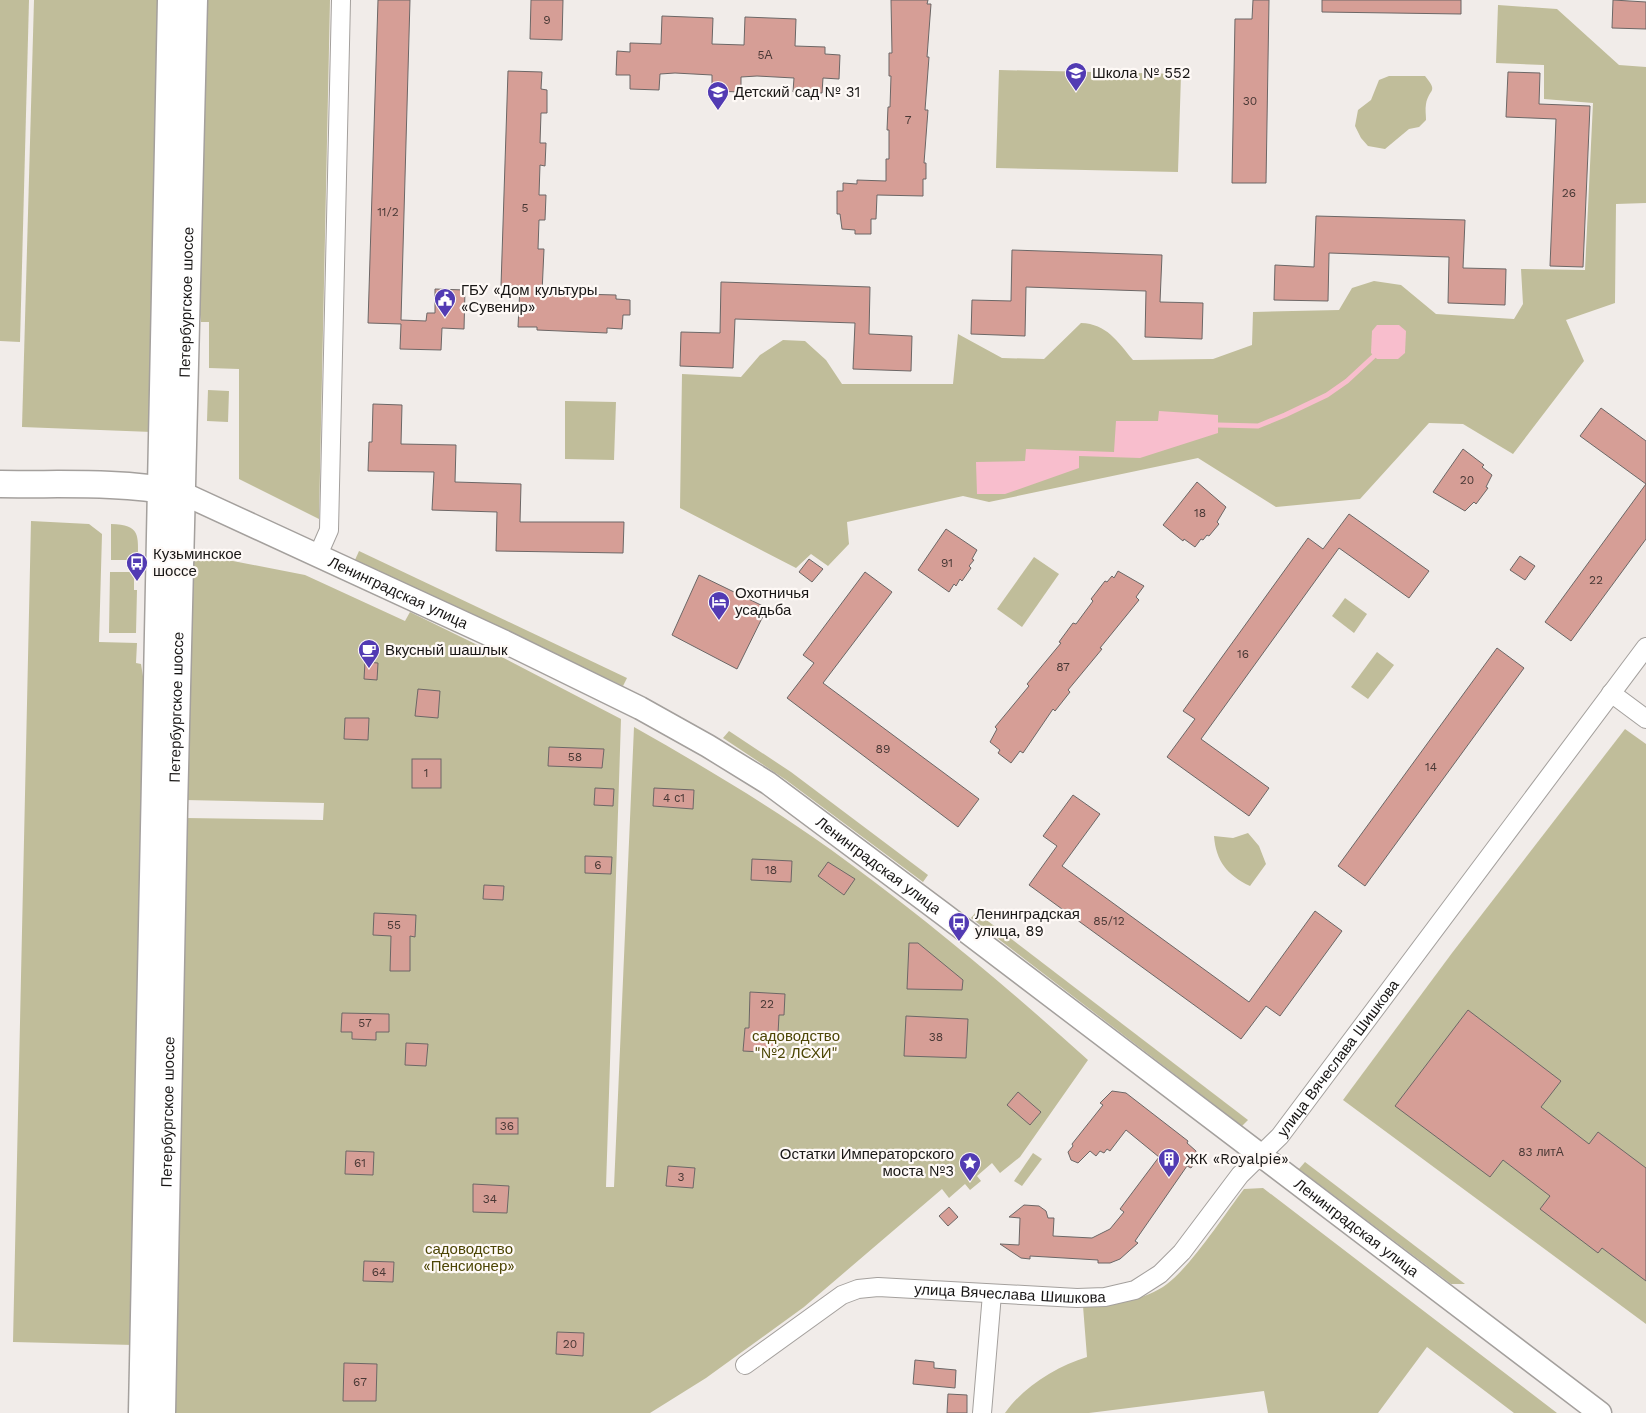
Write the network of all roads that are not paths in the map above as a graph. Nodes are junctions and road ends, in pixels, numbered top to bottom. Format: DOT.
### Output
graph roads {
  1 [pos="171,0"];
  2 [pos="194,0"];
  3 [pos="341,0"];
  4 [pos="0,484"];
  5 [pos="171,491"];
  6 [pos="318,555"];
  7 [pos="1646,647"];
  8 [pos="1611,693"];
  9 [pos="1646,719"];
  10 [pos="1261,1154"];
  11 [pos="992,1294"];
  12 [pos="745,1365"];
  13 [pos="142,1413"];
  14 [pos="162,1413"];
  15 [pos="982,1413"];
  16 [pos="1600,1413"];
  1 -- 5 [label="main road, Петербургское шоссе"];
  2 -- 5 [label="main road, Петербургское шоссе"];
  3 -- 6 [label="street"];
  4 -- 5 [label="main road"];
  5 -- 6 [label="street, Ленинградская улица"];
  5 -- 13 [label="main road, Петербургское шоссе"];
  5 -- 14 [label="main road, Петербургское шоссе"];
  6 -- 10 [label="street, Ленинградская улица"];
  7 -- 8 [label="street, улица Вячеслава Шишкова"];
  8 -- 9 [label="street"];
  8 -- 10 [label="street, улица Вячеслава Шишкова"];
  10 -- 11 [label="street, улица Вячеслава Шишкова"];
  10 -- 16 [label="street, Ленинградская улица"];
  11 -- 12 [label="street, улица Вячеслава Шишкова"];
  11 -- 15 [label="street"];
}
